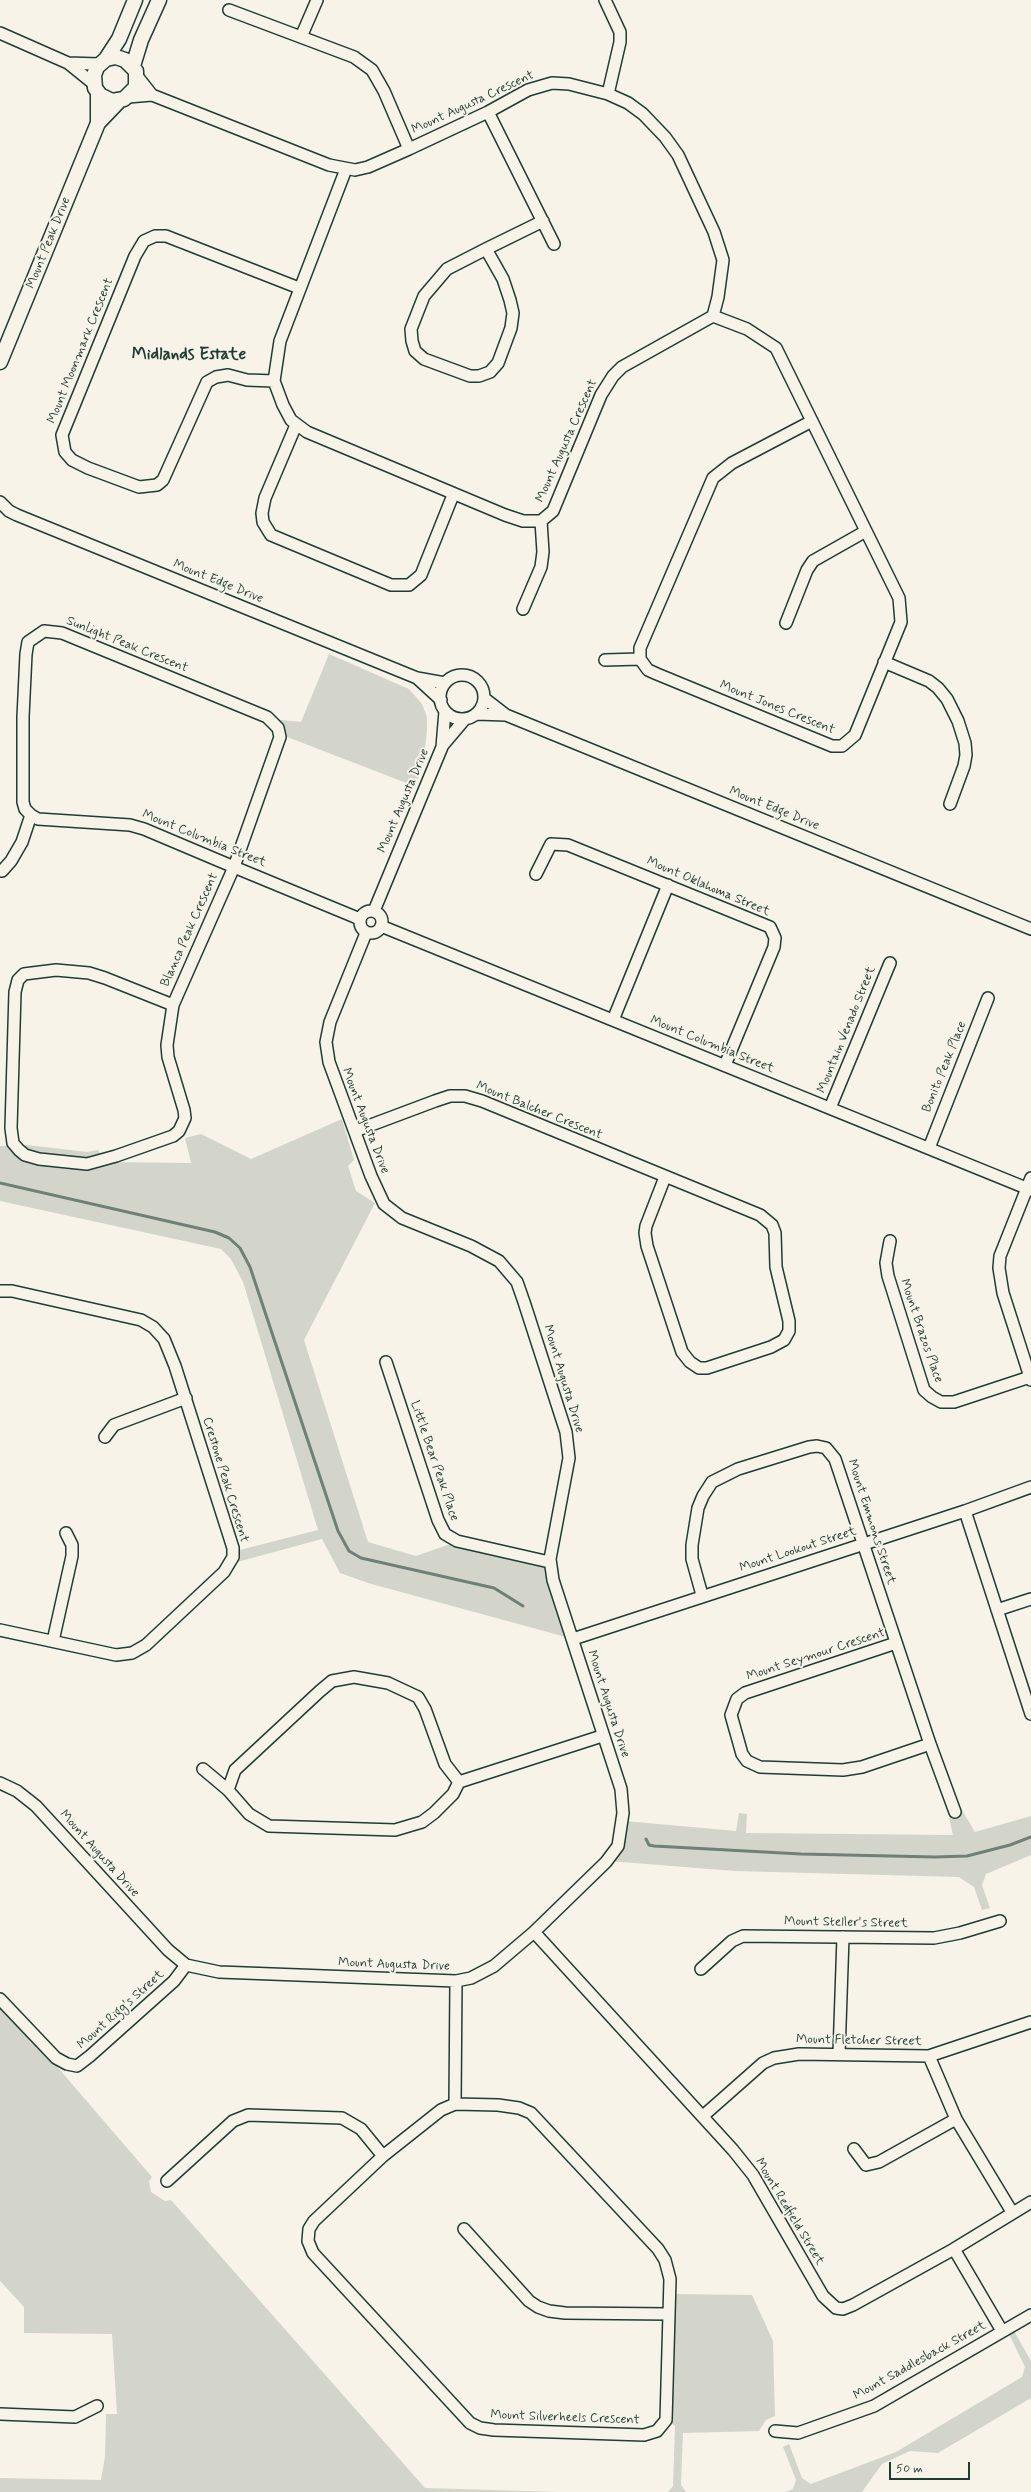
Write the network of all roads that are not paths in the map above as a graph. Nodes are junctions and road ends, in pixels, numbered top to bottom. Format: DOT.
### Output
graph roads {
  1 [pos="135,0"];
  2 [pos="159,0"];
  3 [pos="317,0"];
  4 [pos="605,0"];
  5 [pos="229,10"];
  6 [pos="0,33"];
  7 [pos="302,37"];
  8 [pos="102,62"];
  9 [pos="68,63"];
  10 [pos="135,71"];
  11 [pos="96,88"];
  12 [pos="608,94"];
  13 [pos="152,95"];
  14 [pos="124,99"];
  15 [pos="488,112"];
  16 [pos="98,123"];
  17 [pos="409,149"];
  18 [pos="346,169"];
  19 [pos="543,221"];
  20 [pos="554,244"];
  21 [pos="486,249"];
  22 [pos="299,288"];
  23 [pos="713,316"];
  24 [pos="0,362"];
  25 [pos="274,381"];
  26 [pos="812,422"];
  27 [pos="296,425"];
  28 [pos="453,495"];
  29 [pos="0,502"];
  30 [pos="4,511"];
  31 [pos="541,521"];
  32 [pos="866,531"];
  33 [pos="523,609"];
  34 [pos="786,624"];
  35 [pos="640,659"];
  36 [pos="605,660"];
  37 [pos="884,662"];
  38 [pos="417,678"];
  39 [pos="446,683"];
  40 [pos="484,698"];
  41 [pos="441,700"];
  42 [pos="446,711"];
  43 [pos="476,714"];
  44 [pos="506,715"];
  45 [pos="465,719"];
  46 [pos="442,747"];
  47 [pos="950,804"];
  48 [pos="31,815"];
  49 [pos="234,867"];
  50 [pos="2,871"];
  51 [pos="536,874"];
  52 [pos="668,885"];
  53 [pos="374,911"];
  54 [pos="359,919"];
  55 [pos="381,926"];
  56 [pos="1031,929"];
  57 [pos="366,933"];
  58 [pos="890,963"];
  59 [pos="988,998"];
  60 [pos="173,1005"];
  61 [pos="613,1020"];
  62 [pos="725,1065"];
  63 [pos="830,1108"];
  64 [pos="355,1131"];
  65 [pos="929,1148"];
  66 [pos="665,1177"];
  67 [pos="1031,1178"];
  68 [pos="1029,1189"];
  69 [pos="890,1241"];
  70 [pos="0,1291"];
  71 [pos="386,1362"];
  72 [pos="1030,1379"];
  73 [pos="186,1398"];
  74 [pos="105,1437"];
  75 [pos="1031,1487"];
  76 [pos="965,1511"];
  77 [pos="66,1533"];
  78 [pos="862,1544"];
  79 [pos="550,1560"];
  80 [pos="702,1595"];
  81 [pos="1031,1599"];
  82 [pos="997,1610"];
  83 [pos="0,1630"];
  84 [pos="573,1638"];
  85 [pos="52,1641"];
  86 [pos="896,1643"];
  87 [pos="1031,1714"];
  88 [pos="602,1736"];
  89 [pos="930,1744"];
  90 [pos="203,1769"];
  91 [pos="459,1782"];
  92 [pos="0,1783"];
  93 [pos="228,1790"];
  94 [pos="955,1812"];
  95 [pos="1000,1921"];
  96 [pos="534,1932"];
  97 [pos="843,1938"];
  98 [pos="186,1965"];
  99 [pos="701,1969"];
  100 [pos="456,1981"];
  101 [pos="0,1999"];
  102 [pos="1031,2022"];
  103 [pos="839,2054"];
  104 [pos="929,2056"];
  105 [pos="454,2104"];
  106 [pos="703,2116"];
  107 [pos="956,2119"];
  108 [pos="854,2149"];
  109 [pos="383,2156"];
  110 [pos="167,2181"];
  111 [pos="1031,2202"];
  112 [pos="1012,2212"];
  113 [pos="464,2229"];
  114 [pos="954,2250"];
  115 [pos="669,2314"];
  116 [pos="1031,2315"];
  117 [pos="1002,2331"];
  118 [pos="97,2406"];
  119 [pos="0,2414"];
  120 [pos="775,2431"];
  1 -- 8 [label="street, Mount Peak Drive"];
  2 -- 10 [label="street, Mount Peak Drive"];
  3 -- 7 [label="street"];
  4 -- 12 [label="street"];
  5 -- 7 [label="street"];
  6 -- 9 [label="street"];
  7 -- 17 [label="street"];
  8 -- 9 [label="street"];
  8 -- 10 [label="street"];
  8 -- 11 [label="street, Mount Peak Drive"];
  9 -- 11 [label="street"];
  10 -- 13 [label="street"];
  10 -- 14 [label="street, Mount Peak Drive"];
  11 -- 14 [label="street"];
  11 -- 16 [label="street, Mount Peak Drive"];
  12 -- 15 [label="street, Mount Augusta Crescent"];
  12 -- 23 [label="street, Mount Augusta Crescent"];
  13 -- 14 [label="street, Mount Augusta Crescent"];
  13 -- 18 [label="street, Mount Augusta Crescent"];
  14 -- 16 [label="street, Mount Peak Drive"];
  15 -- 17 [label="street, Mount Augusta Crescent"];
  15 -- 19 [label="street"];
  16 -- 24 [label="street, Mount Peak Drive"];
  17 -- 18 [label="street, Mount Augusta Crescent"];
  18 -- 22 [label="street, Mount Augusta Crescent"];
  19 -- 20 [label="street"];
  19 -- 21 [label="street"];
  21 -- 21 [label="street"];
  22 -- 25 [label="street, Mount Augusta Crescent"];
  22 -- 25 [label="street, Mount Moonmark Crescent"];
  23 -- 26 [label="street, Mount Jones Crescent"];
  23 -- 31 [label="street, Mount Augusta Crescent"];
  25 -- 27 [label="street, Mount Augusta Crescent"];
  26 -- 32 [label="street, Mount Jones Crescent"];
  26 -- 35 [label="street"];
  27 -- 28 [label="street, Mount Augusta Crescent"];
  27 -- 28 [label="street"];
  28 -- 31 [label="street, Mount Augusta Crescent"];
  29 -- 30 [label="street, Mount Edge Drive"];
  30 -- 38 [label="street, Mount Edge Drive"];
  31 -- 33 [label="street"];
  32 -- 34 [label="street"];
  32 -- 37 [label="street, Mount Jones Crescent"];
  35 -- 36 [label="street"];
  35 -- 37 [label="street, Mount Jones Crescent"];
  37 -- 47 [label="street"];
  38 -- 39 [label="street, Mount Edge Drive"];
  38 -- 41 [label="street, Mount Edge Drive"];
  39 -- 40 [label="street, Mount Edge Drive"];
  39 -- 41 [label="street"];
  40 -- 43 [label="street"];
  40 -- 44 [label="street, Mount Edge Drive"];
  41 -- 42 [label="street, Mount Edge Drive"];
  42 -- 45 [label="street"];
  42 -- 46 [label="street, Mount Augusta Drive"];
  43 -- 44 [label="street, Mount Edge Drive"];
  43 -- 45 [label="street, Mount Edge Drive"];
  44 -- 56 [label="street, Mount Edge Drive"];
  45 -- 46 [label="street, Mount Augusta Drive"];
  46 -- 53 [label="street, Mount Augusta Drive"];
  48 -- 49 [label="street, Mount Columbia Street"];
  48 -- 49 [label="street, Sunlight Peak Crescent"];
  48 -- 50 [label="street"];
  49 -- 54 [label="street, Mount Columbia Street"];
  49 -- 60 [label="street, Blanca Peak Crescent"];
  51 -- 52 [label="street, Mount Oklahoma Street"];
  52 -- 61 [label="street"];
  52 -- 62 [label="street, Mount Oklahoma Street"];
  53 -- 54 [label="street"];
  53 -- 55 [label="street"];
  54 -- 57 [label="street"];
  55 -- 57 [label="street"];
  55 -- 61 [label="street, Mount Columbia Street"];
  57 -- 64 [label="street, Mount Augusta Drive"];
  58 -- 63 [label="street, Mountain Venado Street"];
  59 -- 65 [label="street, Bonito Peak Place"];
  60 -- 60 [label="street, Blanca Peak Crescent"];
  61 -- 62 [label="street, Mount Columbia Street"];
  62 -- 63 [label="street, Mount Columbia Street"];
  63 -- 65 [label="street, Mount Columbia Street"];
  64 -- 66 [label="street, Mount Balcher Crescent"];
  64 -- 79 [label="street, Mount Augusta Drive"];
  65 -- 68 [label="street, Mount Columbia Street"];
  66 -- 66 [label="street, Mount Balcher Crescent"];
  67 -- 68 [label="street"];
  68 -- 72 [label="street"];
  69 -- 72 [label="street, Mount Brazos Place"];
  70 -- 73 [label="street, Crestone Peak Crescent"];
  71 -- 79 [label="street, Little Bear Peak Place"];
  73 -- 74 [label="street"];
  73 -- 85 [label="street, Crestone Peak Crescent"];
  75 -- 76 [label="street, Mount Lookout Street"];
  76 -- 78 [label="street, Mount Lookout Street"];
  76 -- 82 [label="street"];
  77 -- 85 [label="street"];
  78 -- 80 [label="street, Mount Lookout Street"];
  78 -- 80 [label="street, Mount Emmons Street"];
  78 -- 86 [label="street, Mount Emmons Street"];
  79 -- 84 [label="street, Mount Augusta Drive"];
  80 -- 84 [label="street, Mount Lookout Street"];
  81 -- 82 [label="street"];
  82 -- 87 [label="street"];
  83 -- 85 [label="street, Crestone Peak Crescent"];
  84 -- 88 [label="street, Mount Augusta Drive"];
  86 -- 89 [label="street, Mount Emmons Street"];
  86 -- 89 [label="street, Mount Seymour Crescent"];
  88 -- 91 [label="street"];
  88 -- 96 [label="street, Mount Augusta Drive"];
  89 -- 94 [label="street, Mount Emmons Street"];
  90 -- 93 [label="street"];
  91 -- 93 [label="street"];
  91 -- 93 [label="street"];
  92 -- 98 [label="street, Mount Augusta Drive"];
  95 -- 97 [label="street, Mount Steller's Street"];
  96 -- 100 [label="street, Mount Augusta Drive"];
  96 -- 106 [label="street, Mount Redfield Street"];
  97 -- 99 [label="street, Mount Steller's Street"];
  97 -- 103 [label="street"];
  98 -- 100 [label="street, Mount Augusta Drive"];
  98 -- 101 [label="street, Mount Rigg's Street"];
  100 -- 105 [label="street"];
  102 -- 104 [label="street, Mount Fletcher Street"];
  103 -- 104 [label="street, Mount Fletcher Street"];
  103 -- 106 [label="street, Mount Fletcher Street"];
  104 -- 107 [label="street"];
  105 -- 109 [label="street, Mount Silverheels Crescent"];
  105 -- 115 [label="street, Mount Silverheels Crescent"];
  106 -- 114 [label="street, Mount Redfield Street"];
  107 -- 108 [label="street"];
  107 -- 112 [label="street"];
  109 -- 110 [label="street"];
  109 -- 115 [label="street, Mount Silverheels Crescent"];
  111 -- 112 [label="street, Mount Redfield Street"];
  112 -- 114 [label="street, Mount Redfield Street"];
  113 -- 115 [label="street"];
  114 -- 117 [label="street"];
  116 -- 117 [label="street, Mount Saddlesback Street"];
  117 -- 120 [label="street, Mount Saddlesback Street"];
  118 -- 119 [label="street"];
}
